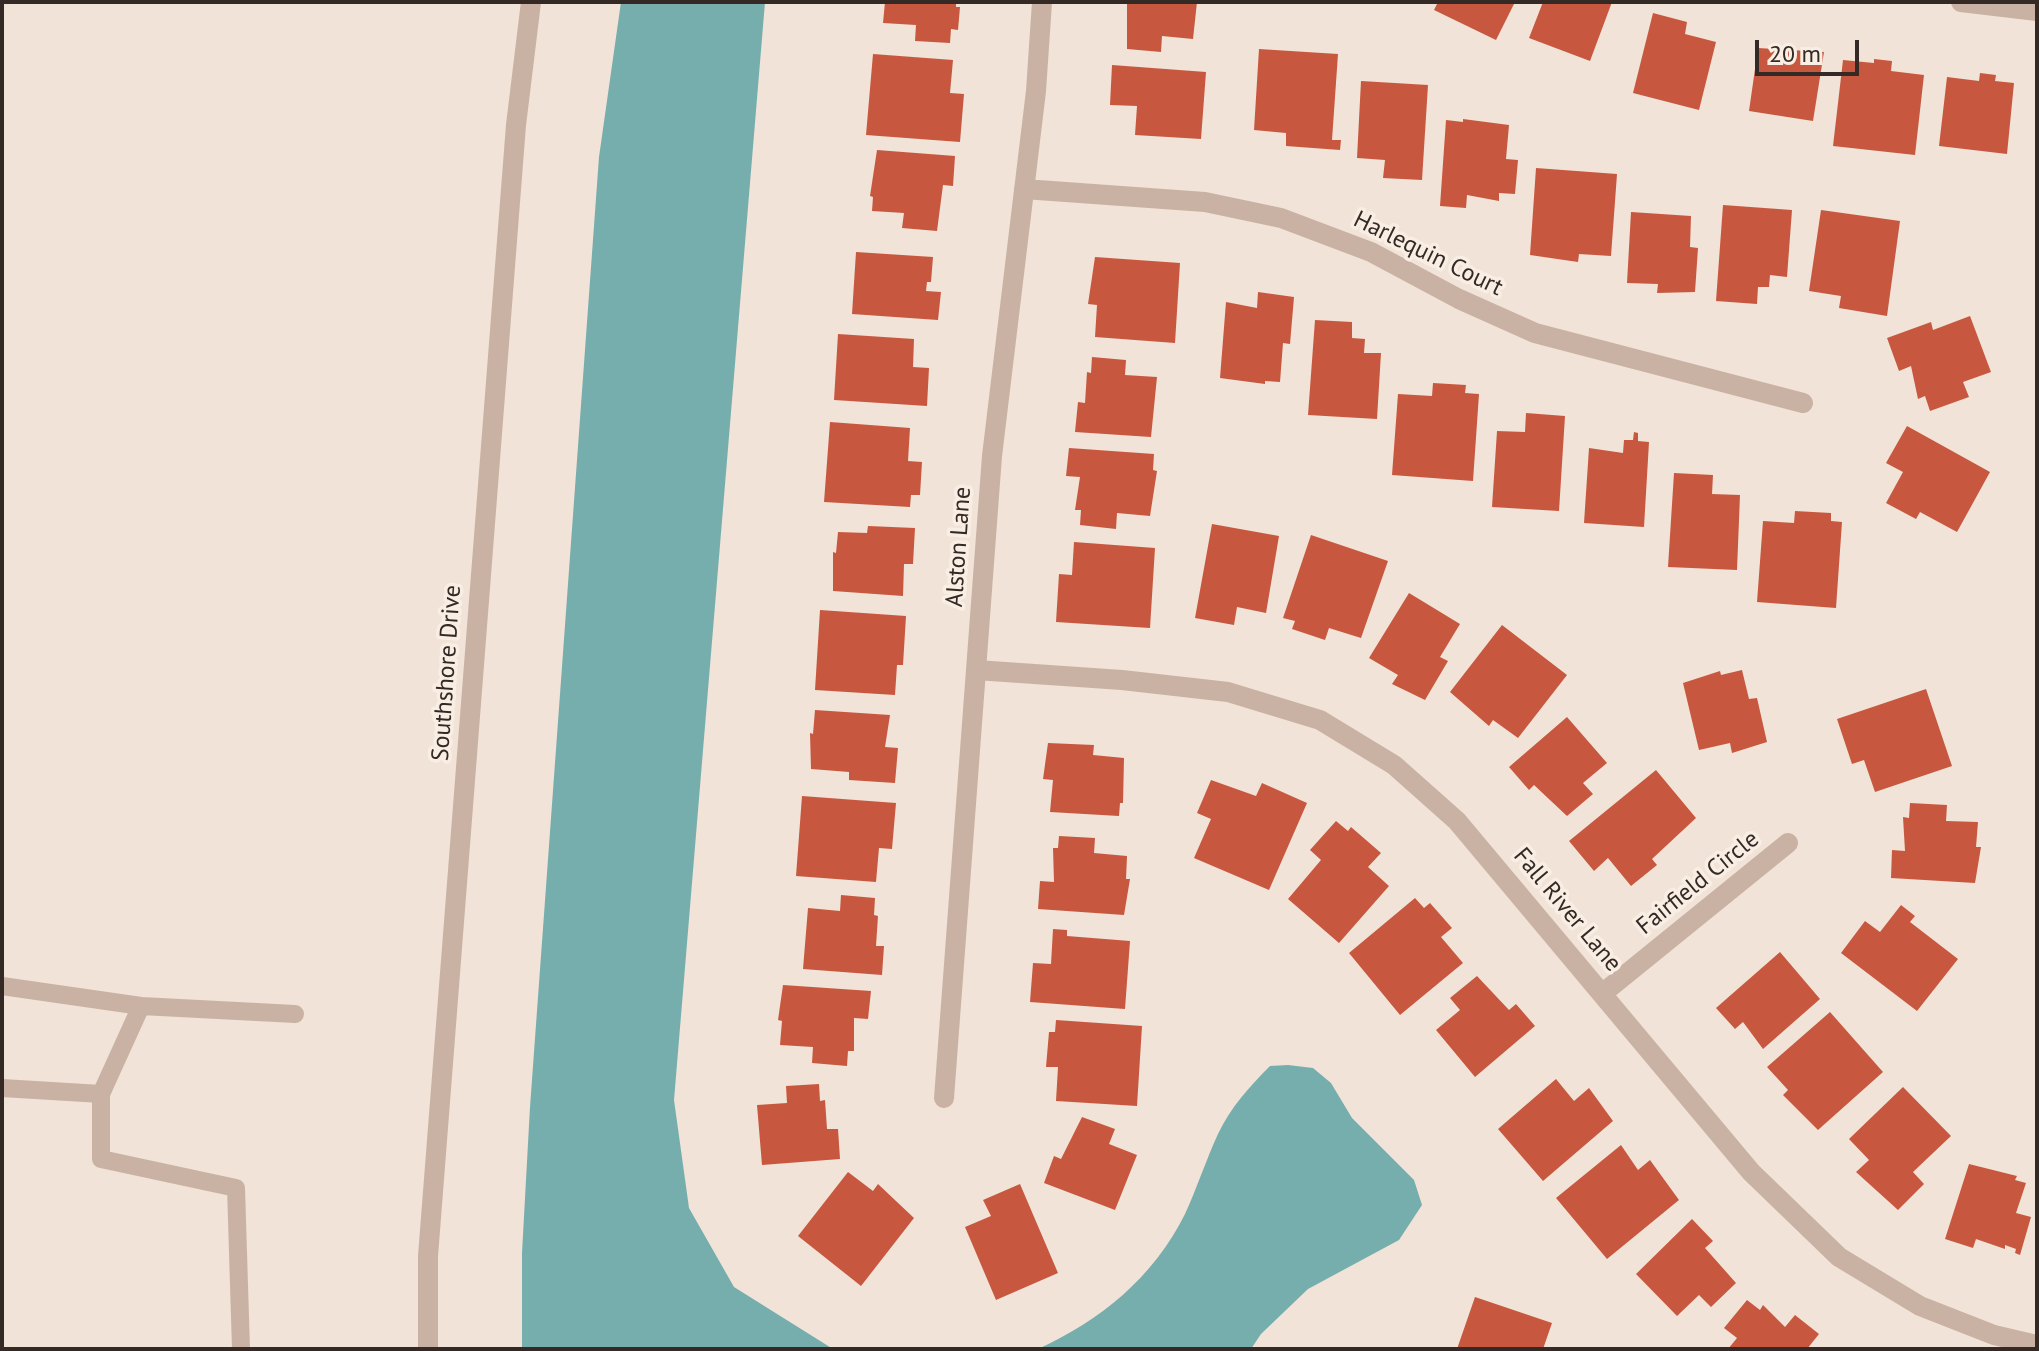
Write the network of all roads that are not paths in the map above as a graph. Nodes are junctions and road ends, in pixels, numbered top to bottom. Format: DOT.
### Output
graph roads {
  1 [pos="531,2"];
  2 [pos="1042,2"];
  3 [pos="1961,2"];
  4 [pos="2037,11"];
  5 [pos="1024,189"];
  6 [pos="1803,403"];
  7 [pos="976,670"];
  8 [pos="1788,843"];
  9 [pos="2,986"];
  10 [pos="1603,993"];
  11 [pos="141,1006"];
  12 [pos="295,1014"];
  13 [pos="2,1088"];
  14 [pos="101,1094"];
  15 [pos="944,1098"];
  16 [pos="2037,1345"];
  17 [pos="241,1349"];
  18 [pos="428,1349"];
  1 -- 18 [label="street, Southshore Drive"];
  2 -- 5 [label="street, Alston Lane"];
  3 -- 4 [label="street"];
  5 -- 6 [label="street, Harlequin Court"];
  5 -- 7 [label="street, Alston Lane"];
  7 -- 10 [label="street, Fall River Lane"];
  7 -- 15 [label="street, Alston Lane"];
  8 -- 10 [label="street, Fairfield Circle"];
  9 -- 11 [label="lane"];
  10 -- 16 [label="street, Fall River Lane"];
  11 -- 12 [label="lane"];
  11 -- 14 [label="lane"];
  13 -- 14 [label="lane"];
  14 -- 17 [label="lane"];
}
